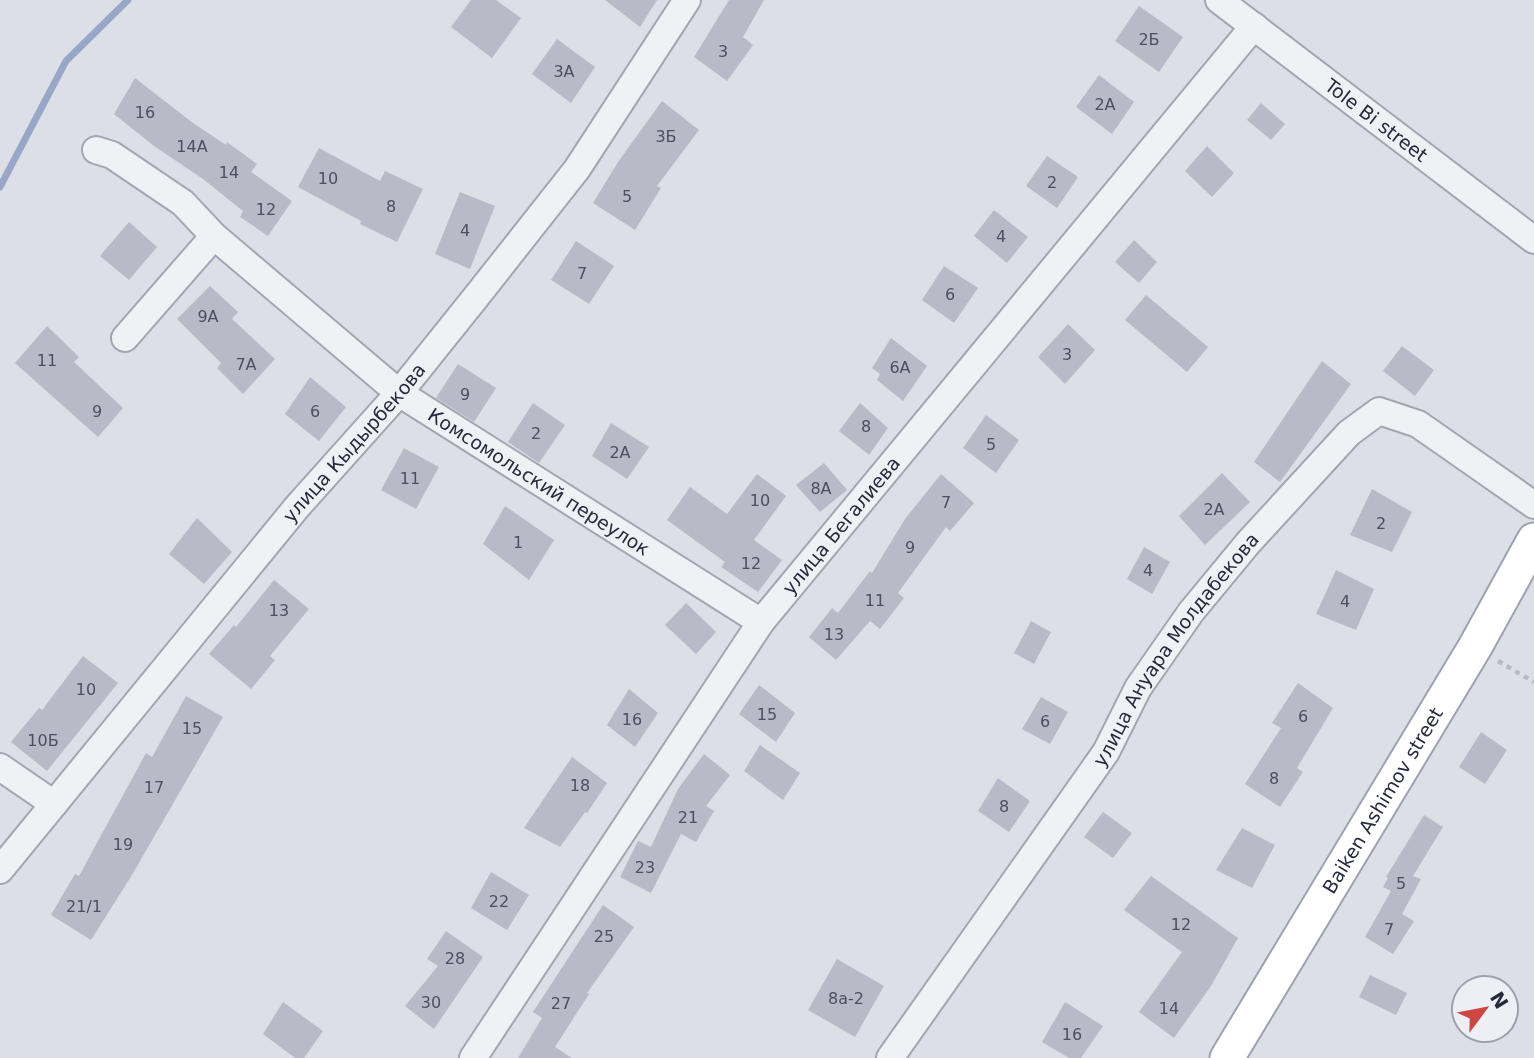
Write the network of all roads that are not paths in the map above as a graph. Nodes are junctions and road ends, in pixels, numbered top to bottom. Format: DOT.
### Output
graph roads {
  1 [pos="687,0"];
  2 [pos="1219,0"];
  3 [pos="1254,26"];
  4 [pos="96,150"];
  5 [pos="214,236"];
  6 [pos="1534,240"];
  7 [pos="125,338"];
  8 [pos="399,393"];
  9 [pos="1534,505"];
  10 [pos="1534,540"];
  11 [pos="761,622"];
  12 [pos="0,767"];
  13 [pos="54,804"];
  14 [pos="0,870"];
  15 [pos="472,1058"];
  16 [pos="890,1058"];
  17 [pos="1227,1058"];
  1 -- 8 [label="street, улица Кыдырбекова"];
  2 -- 3 [label="street, Tole Bi street"];
  3 -- 6 [label="street, Tole Bi street"];
  3 -- 11 [label="street, улица Бегалиева"];
  4 -- 5 [label="street, Комсомольский переулок"];
  5 -- 7 [label="street"];
  5 -- 8 [label="street, Комсомольский переулок"];
  8 -- 11 [label="street, Комсомольский переулок"];
  8 -- 13 [label="street, улица Кыдырбекова"];
  9 -- 16 [label="street, улица Ануара Молдабекова"];
  10 -- 17 [label="main road, Baiken Ashimov street"];
  11 -- 15 [label="street, улица Бегалиева"];
  12 -- 13 [label="street"];
  13 -- 14 [label="street, улица Кыдырбекова"];
}
